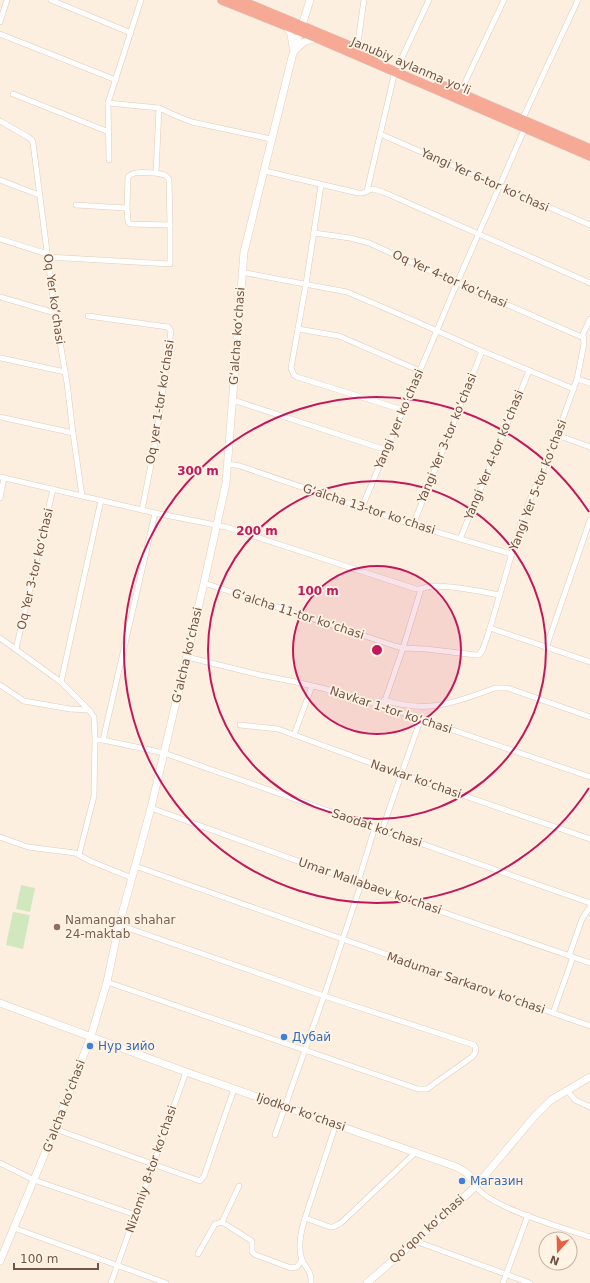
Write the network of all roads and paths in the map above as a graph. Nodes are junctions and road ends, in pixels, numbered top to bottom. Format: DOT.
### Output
graph roads {
  1 [pos="7,0"];
  2 [pos="51,0"];
  3 [pos="141,0"];
  4 [pos="222,0"];
  5 [pos="239,0"];
  6 [pos="310,0"];
  7 [pos="364,0"];
  8 [pos="429,0"];
  9 [pos="504,0"];
  10 [pos="578,0"];
  11 [pos="0,22"];
  12 [pos="286,26"];
  13 [pos="300,28"];
  14 [pos="130,33"];
  15 [pos="0,34"];
  16 [pos="317,38"];
  17 [pos="357,49"];
  18 [pos="294,52"];
  19 [pos="396,69"];
  20 [pos="116,80"];
  21 [pos="460,93"];
  22 [pos="13,94"];
  23 [pos="108,103"];
  24 [pos="159,108"];
  25 [pos="0,121"];
  26 [pos="524,124"];
  27 [pos="109,132"];
  28 [pos="380,134"];
  29 [pos="271,139"];
  30 [pos="590,149"];
  31 [pos="590,156"];
  32 [pos="109,160"];
  33 [pos="265,171"];
  34 [pos="156,173"];
  35 [pos="0,180"];
  36 [pos="321,185"];
  37 [pos="500,186"];
  38 [pos="367,191"];
  39 [pos="39,195"];
  40 [pos="76,205"];
  41 [pos="127,207"];
  42 [pos="170,225"];
  43 [pos="590,226"];
  44 [pos="314,233"];
  45 [pos="479,234"];
  46 [pos="0,239"];
  47 [pos="48,255"];
  48 [pos="241,272"];
  49 [pos="457,283"];
  50 [pos="590,283"];
  51 [pos="306,284"];
  52 [pos="0,297"];
  53 [pos="55,313"];
  54 [pos="88,316"];
  55 [pos="590,319"];
  56 [pos="298,329"];
  57 [pos="437,331"];
  58 [pos="584,338"];
  59 [pos="482,352"];
  60 [pos="1,358"];
  61 [pos="420,371"];
  62 [pos="529,371"];
  63 [pos="65,372"];
  64 [pos="577,379"];
  65 [pos="590,383"];
  66 [pos="574,389"];
  67 [pos="232,400"];
  68 [pos="403,410"];
  69 [pos="0,417"];
  70 [pos="73,433"];
  71 [pos="557,435"];
  72 [pos="590,447"];
  73 [pos="386,450"];
  74 [pos="228,464"];
  75 [pos="2,478"];
  76 [pos="53,489"];
  77 [pos="82,496"];
  78 [pos="0,498"];
  79 [pos="101,500"];
  80 [pos="362,507"];
  81 [pos="142,510"];
  82 [pos="155,514"];
  83 [pos="590,520"];
  84 [pos="217,525"];
  85 [pos="413,525"];
  86 [pos="460,539"];
  87 [pos="511,554"];
  88 [pos="204,583"];
  89 [pos="421,590"];
  90 [pos="500,594"];
  91 [pos="490,628"];
  92 [pos="0,638"];
  93 [pos="403,648"];
  94 [pos="546,648"];
  95 [pos="16,649"];
  96 [pos="187,657"];
  97 [pos="590,662"];
  98 [pos="61,682"];
  99 [pos="0,685"];
  100 [pos="312,686"];
  101 [pos="383,703"];
  102 [pos="89,710"];
  103 [pos="590,717"];
  104 [pos="421,718"];
  105 [pos="240,725"];
  106 [pos="294,735"];
  107 [pos="95,740"];
  108 [pos="103,740"];
  109 [pos="164,753"];
  110 [pos="401,774"];
  111 [pos="590,777"];
  112 [pos="151,808"];
  113 [pos="375,827"];
  114 [pos="382,830"];
  115 [pos="0,839"];
  116 [pos="590,839"];
  117 [pos="79,855"];
  118 [pos="136,866"];
  119 [pos="132,878"];
  120 [pos="360,883"];
  121 [pos="590,902"];
  122 [pos="590,907"];
  123 [pos="119,925"];
  124 [pos="343,940"];
  125 [pos="571,957"];
  126 [pos="590,963"];
  127 [pos="106,982"];
  128 [pos="324,996"];
  129 [pos="0,1003"];
  130 [pos="553,1013"];
  131 [pos="590,1026"];
  132 [pos="90,1036"];
  133 [pos="305,1050"];
  134 [pos="186,1072"];
  135 [pos="590,1077"];
  136 [pos="234,1089"];
  137 [pos="567,1090"];
  138 [pos="285,1106"];
  139 [pos="590,1107"];
  140 [pos="336,1124"];
  141 [pos="56,1129"];
  142 [pos="275,1135"];
  143 [pos="416,1152"];
  144 [pos="0,1163"];
  145 [pos="152,1164"];
  146 [pos="34,1180"];
  147 [pos="239,1186"];
  148 [pos="476,1186"];
  149 [pos="136,1214"];
  150 [pos="528,1215"];
  151 [pos="305,1218"];
  152 [pos="222,1222"];
  153 [pos="14,1228"];
  154 [pos="590,1238"];
  155 [pos="415,1241"];
  156 [pos="198,1254"];
  157 [pos="302,1259"];
  158 [pos="0,1261"];
  159 [pos="117,1266"];
  160 [pos="506,1274"];
  161 [pos="111,1283"];
  162 [pos="166,1283"];
  163 [pos="311,1283"];
  164 [pos="367,1283"];
  165 [pos="503,1283"];
  166 [pos="530,1283"];
  1 -- 11 [label="street"];
  2 -- 14 [label="street"];
  3 -- 14 [label="street"];
  4 -- 12 [label="highway, Janubiy aylanma yoʻli"];
  5 -- 13 [label="highway, Janubiy aylanma yoʻli"];
  6 -- 13 [label="street, Gʻalcha koʻchasi"];
  7 -- 17 [label="street"];
  8 -- 19 [label="street"];
  9 -- 21 [label="street"];
  10 -- 26 [label="street, Yangi yer koʻchasi"];
  12 -- 13 [label="highway, Janubiy aylanma yoʻli"];
  12 -- 18 [label="street"];
  13 -- 16 [label="highway, Janubiy aylanma yoʻli"];
  13 -- 17 [label="highway, Janubiy aylanma yoʻli"];
  13 -- 18 [label="street, Gʻalcha koʻchasi"];
  14 -- 20 [label="street"];
  15 -- 20 [label="street"];
  16 -- 18 [label="street"];
  16 -- 19 [label="highway, Janubiy aylanma yoʻli"];
  17 -- 19 [label="highway, Janubiy aylanma yoʻli"];
  18 -- 29 [label="street, Gʻalcha koʻchasi"];
  19 -- 21 [label="highway, Janubiy aylanma yoʻli"];
  19 -- 26 [label="highway, Janubiy aylanma yoʻli"];
  19 -- 28 [label="street"];
  20 -- 23 [label="street"];
  21 -- 26 [label="highway, Janubiy aylanma yoʻli"];
  22 -- 27 [label="street"];
  23 -- 24 [label="street"];
  23 -- 27 [label="street"];
  24 -- 29 [label="street"];
  24 -- 34 [label="street"];
  25 -- 39 [label="street, Oq Yer koʻchasi"];
  26 -- 30 [label="highway, Janubiy aylanma yoʻli"];
  26 -- 31 [label="highway, Janubiy aylanma yoʻli"];
  26 -- 37 [label="street, Yangi yer koʻchasi"];
  27 -- 32 [label="street"];
  28 -- 37 [label="street, Yangi Yer 6-tor koʻchasi"];
  28 -- 38 [label="street"];
  29 -- 33 [label="street, Gʻalcha koʻchasi"];
  33 -- 36 [label="street"];
  33 -- 48 [label="street, Gʻalcha koʻchasi"];
  34 -- 41 [label="street"];
  34 -- 42 [label="street"];
  35 -- 39 [label="street"];
  36 -- 38 [label="street"];
  36 -- 44 [label="street"];
  37 -- 43 [label="street, Yangi Yer 6-tor koʻchasi"];
  37 -- 45 [label="street, Yangi yer koʻchasi"];
  38 -- 45 [label="street"];
  39 -- 47 [label="street, Oq Yer koʻchasi"];
  40 -- 41 [label="street"];
  41 -- 42 [label="street"];
  42 -- 47 [label="street"];
  44 -- 49 [label="street, Oq Yer 4-tor koʻchasi"];
  44 -- 51 [label="street"];
  45 -- 49 [label="street, Yangi yer koʻchasi"];
  45 -- 50 [label="street"];
  46 -- 47 [label="street"];
  47 -- 53 [label="street, Oq Yer koʻchasi"];
  48 -- 51 [label="street"];
  48 -- 67 [label="street, Gʻalcha koʻchasi"];
  49 -- 57 [label="street, Yangi yer koʻchasi"];
  49 -- 58 [label="street, Oq Yer 4-tor koʻchasi"];
  51 -- 56 [label="street"];
  51 -- 57 [label="street"];
  52 -- 53 [label="street"];
  53 -- 63 [label="street, Oq Yer koʻchasi"];
  54 -- 81 [label="street, Oq yer 1-tor koʻchasi"];
  55 -- 58 [label="street, Yangi Yer 5-tor koʻchasi"];
  56 -- 61 [label="street"];
  56 -- 68 [label="street"];
  57 -- 59 [label="street"];
  57 -- 61 [label="street, Yangi yer koʻchasi"];
  58 -- 64 [label="street, Yangi Yer 5-tor koʻchasi"];
  59 -- 62 [label="street"];
  59 -- 85 [label="street, Yangi Yer 3-tor koʻchasi"];
  60 -- 63 [label="street"];
  61 -- 68 [label="street, Yangi yer koʻchasi"];
  62 -- 66 [label="street"];
  62 -- 86 [label="street, Yangi Yer 4-tor koʻchasi"];
  63 -- 70 [label="street, Oq Yer koʻchasi"];
  64 -- 65 [label="street"];
  64 -- 66 [label="street, Yangi Yer 5-tor koʻchasi"];
  66 -- 71 [label="street, Yangi Yer 5-tor koʻchasi"];
  67 -- 73 [label="street"];
  67 -- 74 [label="street, Gʻalcha koʻchasi"];
  68 -- 73 [label="street, Yangi yer koʻchasi"];
  69 -- 70 [label="street"];
  70 -- 77 [label="street, Oq Yer koʻchasi"];
  71 -- 72 [label="street"];
  71 -- 87 [label="street, Yangi Yer 5-tor koʻchasi"];
  73 -- 80 [label="street, Yangi yer koʻchasi"];
  74 -- 80 [label="street, Gʻalcha 13-tor koʻchasi"];
  74 -- 84 [label="street, Gʻalcha koʻchasi"];
  75 -- 76 [label="street"];
  75 -- 78 [label="street"];
  76 -- 77 [label="street"];
  76 -- 95 [label="street, Oq Yer 3-tor koʻchasi"];
  77 -- 79 [label="street"];
  79 -- 81 [label="street"];
  79 -- 98 [label="street"];
  80 -- 85 [label="street, Gʻalcha 13-tor koʻchasi"];
  81 -- 82 [label="street"];
  82 -- 84 [label="street"];
  82 -- 108 [label="street"];
  83 -- 94 [label="street"];
  84 -- 88 [label="street, Gʻalcha koʻchasi"];
  84 -- 89 [label="street"];
  85 -- 86 [label="street, Gʻalcha 13-tor koʻchasi"];
  86 -- 87 [label="street, Gʻalcha 13-tor koʻchasi"];
  87 -- 90 [label="street, Yangi Yer 5-tor koʻchasi"];
  88 -- 93 [label="street, Gʻalcha 11-tor koʻchasi"];
  88 -- 96 [label="street, Gʻalcha koʻchasi"];
  89 -- 90 [label="street"];
  89 -- 93 [label="street"];
  90 -- 91 [label="street, Yangi Yer 5-tor koʻchasi"];
  91 -- 93 [label="street, Gʻalcha 11-tor koʻchasi"];
  91 -- 94 [label="street"];
  92 -- 95 [label="street"];
  93 -- 101 [label="street"];
  94 -- 97 [label="street"];
  95 -- 98 [label="street"];
  96 -- 100 [label="street, Navkar 1-tor koʻchasi"];
  96 -- 109 [label="street, Gʻalcha koʻchasi"];
  98 -- 102 [label="street"];
  99 -- 102 [label="street"];
  100 -- 101 [label="street, Navkar 1-tor koʻchasi"];
  100 -- 106 [label="street"];
  101 -- 103 [label="street"];
  101 -- 104 [label="street, Navkar 1-tor koʻchasi"];
  102 -- 107 [label="street"];
  104 -- 110 [label="street"];
  104 -- 111 [label="street, Navkar 1-tor koʻchasi"];
  105 -- 106 [label="street, Navkar koʻchasi"];
  106 -- 110 [label="street, Navkar koʻchasi"];
  107 -- 108 [label="street, Saodat koʻchasi"];
  107 -- 117 [label="street"];
  108 -- 109 [label="street, Saodat koʻchasi"];
  109 -- 112 [label="street, Gʻalcha koʻchasi"];
  109 -- 113 [label="street, Saodat koʻchasi"];
  110 -- 114 [label="street"];
  110 -- 116 [label="street, Navkar koʻchasi"];
  112 -- 118 [label="street, Gʻalcha koʻchasi"];
  112 -- 120 [label="street, Umar Mallabaev koʻchasi"];
  113 -- 114 [label="street, Saodat koʻchasi"];
  113 -- 120 [label="street"];
  114 -- 121 [label="street, Saodat koʻchasi"];
  115 -- 117 [label="street"];
  117 -- 119 [label="street"];
  118 -- 119 [label="street, Gʻalcha koʻchasi"];
  118 -- 124 [label="street, Madumar Sarkarov koʻchasi"];
  119 -- 123 [label="street, Gʻalcha koʻchasi"];
  120 -- 124 [label="street"];
  120 -- 125 [label="street, Umar Mallabaev koʻchasi"];
  122 -- 125 [label="street"];
  123 -- 127 [label="street, Gʻalcha koʻchasi"];
  123 -- 128 [label="street"];
  124 -- 128 [label="street"];
  124 -- 130 [label="street, Madumar Sarkarov koʻchasi"];
  125 -- 126 [label="street, Umar Mallabaev koʻchasi"];
  125 -- 130 [label="street"];
  127 -- 132 [label="street, Gʻalcha koʻchasi"];
  127 -- 133 [label="street"];
  128 -- 133 [label="street"];
  128 -- 133 [label="street"];
  129 -- 132 [label="street, Ijodkor koʻchasi"];
  130 -- 131 [label="street, Madumar Sarkarov koʻchasi"];
  132 -- 134 [label="street, Ijodkor koʻchasi"];
  132 -- 141 [label="street, Gʻalcha koʻchasi"];
  133 -- 138 [label="street"];
  134 -- 136 [label="street, Ijodkor koʻchasi"];
  134 -- 145 [label="street, Nizomiy 8-tor koʻchasi"];
  135 -- 137 [label="street, Qoʻqon koʻchasi"];
  136 -- 138 [label="street, Ijodkor koʻchasi"];
  136 -- 145 [label="street"];
  137 -- 139 [label="street"];
  137 -- 148 [label="street, Qoʻqon koʻchasi"];
  138 -- 140 [label="street, Ijodkor koʻchasi"];
  138 -- 142 [label="street"];
  140 -- 143 [label="street, Ijodkor koʻchasi"];
  140 -- 151 [label="street"];
  141 -- 145 [label="street"];
  141 -- 146 [label="street, Gʻalcha koʻchasi"];
  143 -- 148 [label="street, Ijodkor koʻchasi"];
  143 -- 151 [label="street"];
  144 -- 146 [label="street"];
  145 -- 149 [label="street, Nizomiy 8-tor koʻchasi"];
  146 -- 149 [label="street"];
  146 -- 153 [label="street, Gʻalcha koʻchasi"];
  147 -- 152 [label="street"];
  148 -- 150 [label="street, Ijodkor koʻchasi"];
  148 -- 155 [label="street, Qoʻqon koʻchasi"];
  149 -- 159 [label="street, Nizomiy 8-tor koʻchasi"];
  150 -- 154 [label="street, Ijodkor koʻchasi"];
  150 -- 160 [label="street"];
  151 -- 157 [label="street"];
  152 -- 156 [label="street"];
  152 -- 157 [label="street"];
  153 -- 158 [label="street, Gʻalcha koʻchasi"];
  153 -- 159 [label="street"];
  155 -- 160 [label="street"];
  155 -- 164 [label="street, Qoʻqon koʻchasi"];
  157 -- 163 [label="street"];
  159 -- 161 [label="street, Nizomiy 8-tor koʻchasi"];
  159 -- 162 [label="street"];
  160 -- 165 [label="street"];
  160 -- 166 [label="street"];
}
